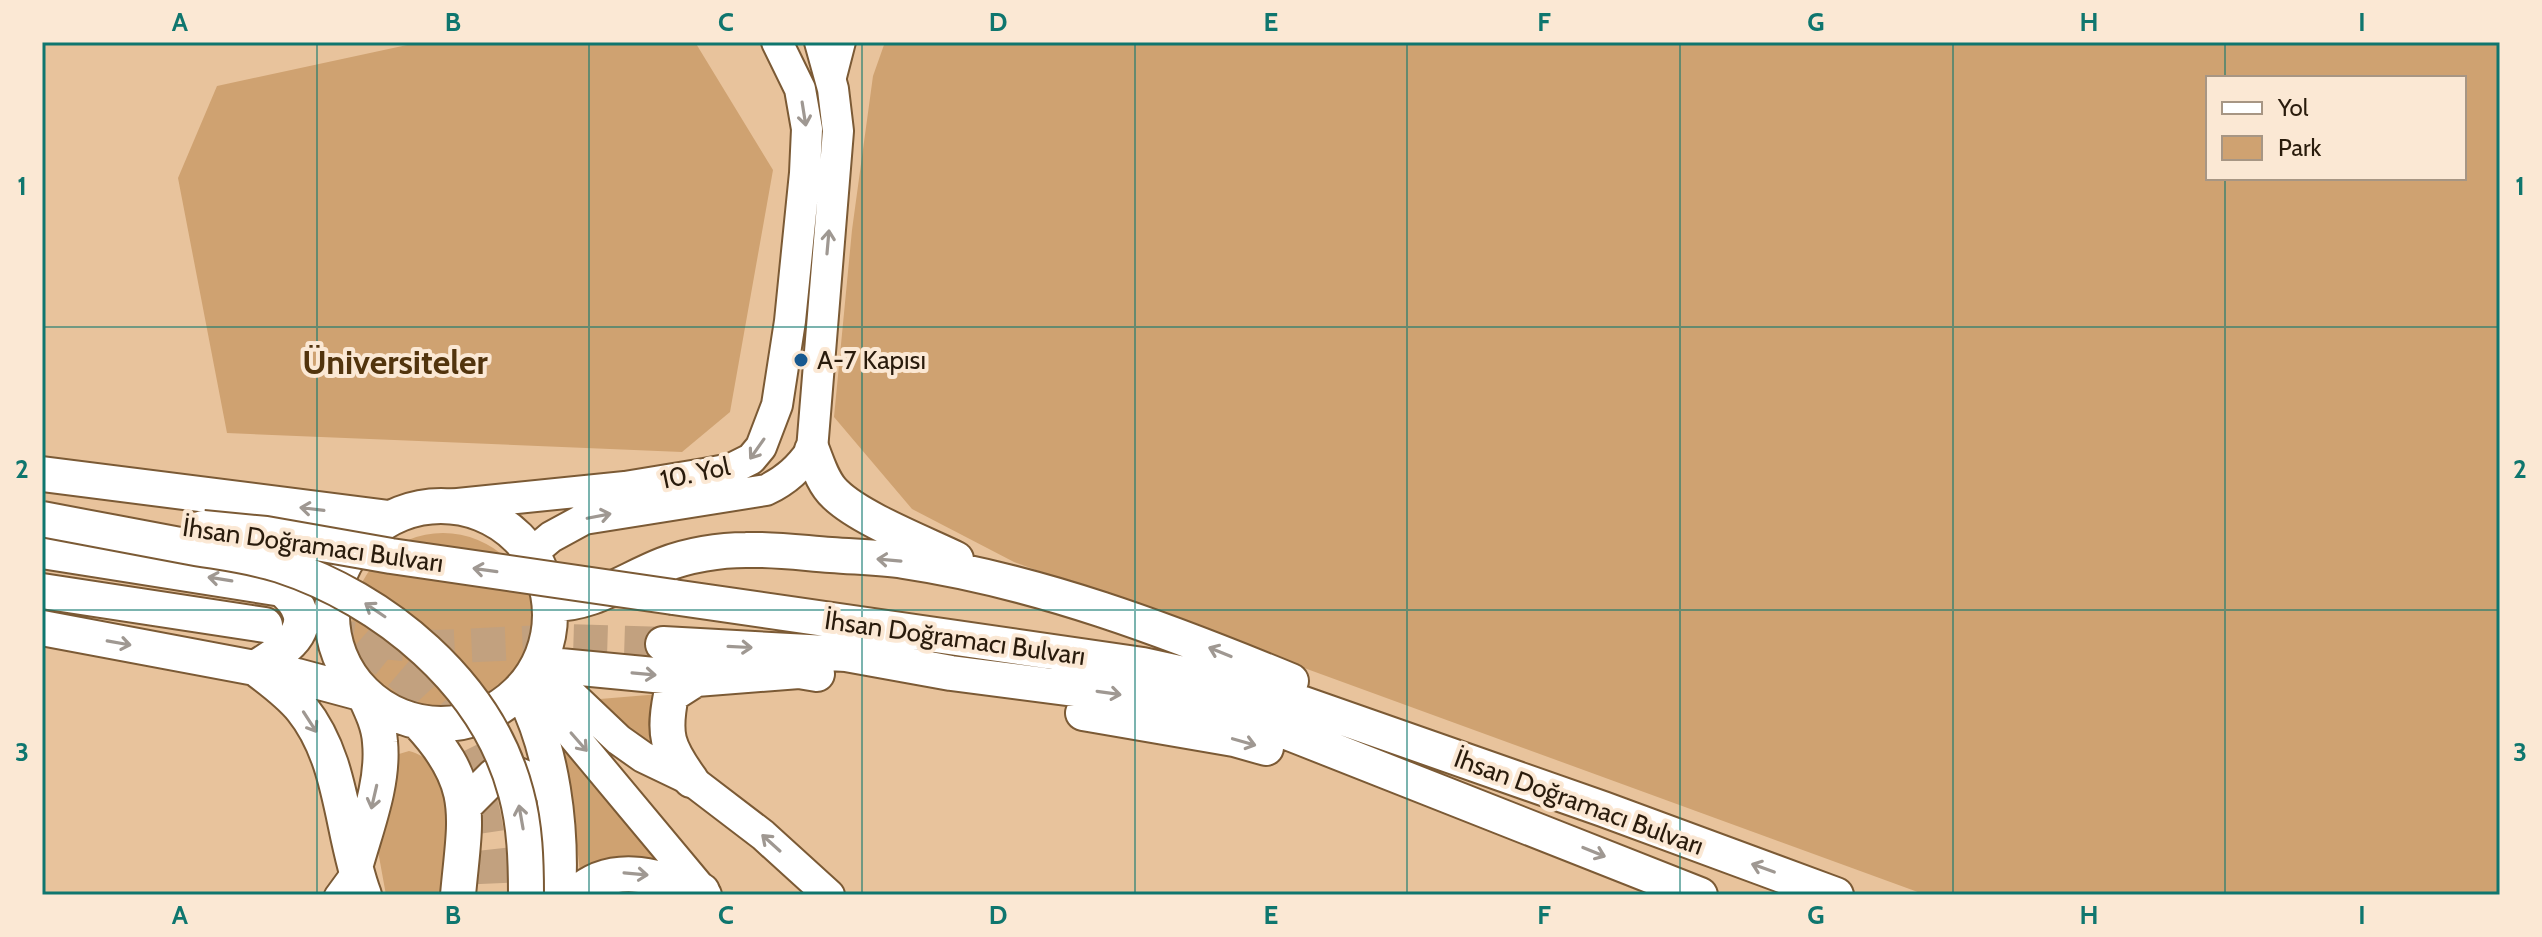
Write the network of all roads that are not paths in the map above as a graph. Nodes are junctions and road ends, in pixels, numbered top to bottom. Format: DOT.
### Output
graph roads {
  1 [pos="777,42"];
  2 [pos="820,42"];
  3 [pos="845,42"];
  4 [pos="833,89"];
  5 [pos="822,320"];
  6 [pos="790,321"];
  7 [pos="816,404"];
  8 [pos="777,405"];
  9 [pos="812,450"];
  10 [pos="42,474"];
  11 [pos="448,505"];
  12 [pos="42,511"];
  13 [pos="389,518"];
  14 [pos="42,519"];
  15 [pos="42,551"];
  16 [pos="532,553"];
  17 [pos="346,561"];
  18 [pos="1003,582"];
  19 [pos="282,589"];
  20 [pos="42,591"];
  21 [pos="550,604"];
  22 [pos="265,625"];
  23 [pos="42,628"];
  24 [pos="663,644"];
  25 [pos="255,668"];
  26 [pos="530,677"];
  27 [pos="696,679"];
  28 [pos="364,694"];
  29 [pos="419,723"];
  30 [pos="691,780"];
  31 [pos="551,790"];
  32 [pos="464,806"];
  33 [pos="1603,809"];
  34 [pos="1554,835"];
  35 [pos="351,886"];
  36 [pos="704,893"];
  37 [pos="458,895"];
  38 [pos="526,895"];
  39 [pos="558,895"];
  40 [pos="575,895"];
  41 [pos="829,895"];
  42 [pos="1700,895"];
  43 [pos="1836,895"];
  1 -- 6 [label="street, 10. Yol, one-way"];
  2 -- 4 [label="street"];
  3 -- 4 [label="street"];
  5 -- 4 [label="street, one-way"];
  5 -- 6 [label="street"];
  5 -- 7 [label="street"];
  6 -- 8 [label="street, 10. Yol"];
  7 -- 8 [label="street"];
  7 -- 9 [label="street"];
  8 -- 11 [label="street, 10. Yol, one-way"];
  16 -- 9 [label="street, 10. Yol, one-way"];
  9 -- 18 [label="main road"];
  13 -- 10 [label="main road, one-way"];
  11 -- 13 [label="main road"];
  11 -- 16 [label="main road"];
  33 -- 12 [label="main road, İhsan Doğramacı Bulvarı, one-way, bridge"];
  13 -- 17 [label="main road"];
  38 -- 14 [label="main road, one-way, bridge"];
  19 -- 15 [label="main road, İhsan Doğramacı Bulvarı, one-way"];
  16 -- 21 [label="main road"];
  17 -- 19 [label="main road, İhsan Doğramacı Bulvarı"];
  17 -- 28 [label="main road"];
  18 -- 21 [label="main road, one-way"];
  33 -- 18 [label="main road, one-way"];
  19 -- 25 [label="main road"];
  20 -- 22 [label="main road"];
  21 -- 26 [label="main road"];
  23 -- 25 [label="main road, one-way"];
  24 -- 34 [label="main road, İhsan Doğramacı Bulvarı, one-way"];
  25 -- 28 [label="main road"];
  25 -- 35 [label="main road, one-way"];
  26 -- 27 [label="main road, one-way"];
  26 -- 29 [label="main road"];
  26 -- 30 [label="street"];
  26 -- 31 [label="main road"];
  26 -- 36 [label="street, one-way"];
  27 -- 30 [label="main road"];
  27 -- 34 [label="main road, one-way"];
  28 -- 29 [label="main road"];
  28 -- 35 [label="main road, one-way"];
  29 -- 32 [label="main road"];
  41 -- 30 [label="street, one-way"];
  31 -- 32 [label="main road"];
  31 -- 39 [label="main road"];
  32 -- 37 [label="main road"];
  43 -- 33 [label="main road, İhsan Doğramacı Bulvarı, one-way"];
  34 -- 42 [label="main road, İhsan Doğramacı Bulvarı, one-way"];
  40 -- 36 [label="main road, one-way"];
}
